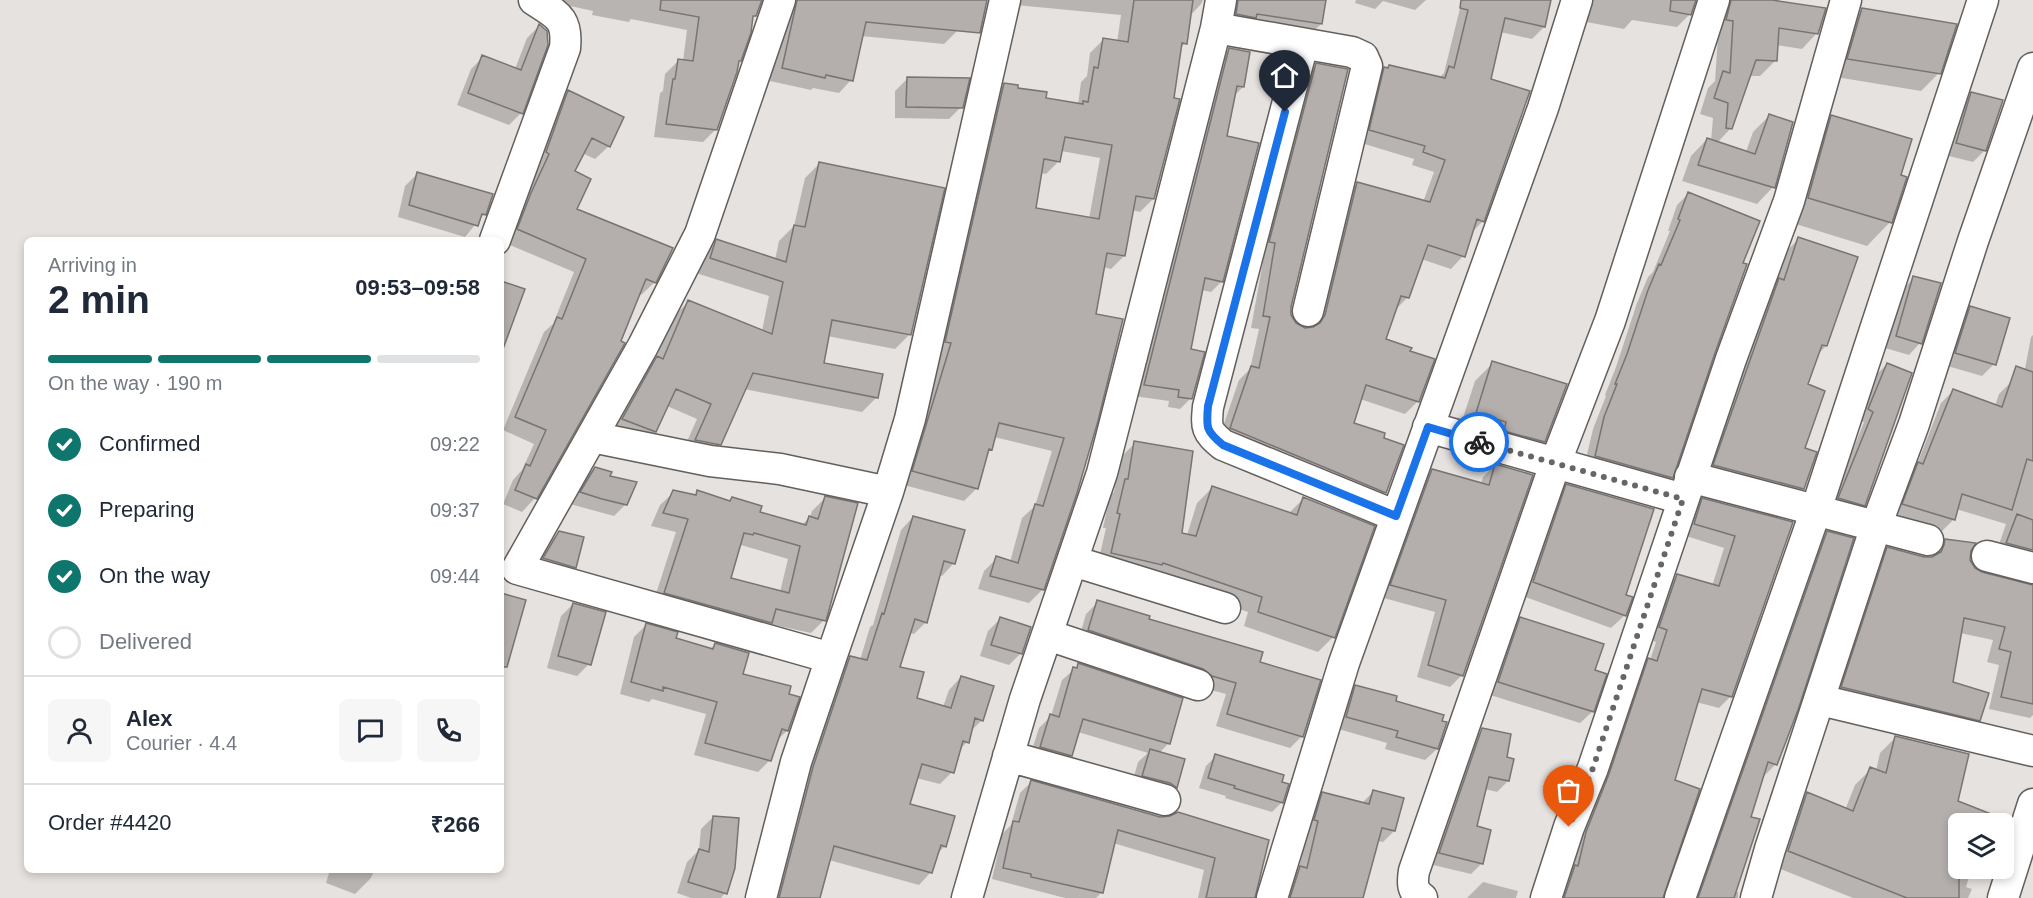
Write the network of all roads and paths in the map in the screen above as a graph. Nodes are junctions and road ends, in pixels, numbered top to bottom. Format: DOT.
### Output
graph roads {
  1 [pos="534,0"];
  2 [pos="780,0"];
  3 [pos="1005,0"];
  4 [pos="1576,0"];
  5 [pos="1714,0"];
  6 [pos="1846,0"];
  7 [pos="1983,0"];
  8 [pos="1219,14"];
  9 [pos="1303,44"];
  10 [pos="2033,68"];
  11 [pos="496,237"];
  12 [pos="1308,310"];
  13 [pos="1428,427"];
  14 [pos="592,437"];
  15 [pos="1555,464"];
  16 [pos="1686,488"];
  17 [pos="888,492"];
  18 [pos="1816,510"];
  19 [pos="1396,516"];
  20 [pos="1876,526"];
  21 [pos="1928,540"];
  22 [pos="1987,556"];
  23 [pos="1073,561"];
  24 [pos="2033,568"];
  25 [pos="1225,608"];
  26 [pos="1048,635"];
  27 [pos="831,658"];
  28 [pos="1198,685"];
  29 [pos="1820,700"];
  30 [pos="2033,751"];
  31 [pos="1008,756"];
  32 [pos="1165,800"];
  33 [pos="2033,804"];
  34 [pos="761,898"];
  35 [pos="967,898"];
  36 [pos="1272,898"];
  37 [pos="1422,898"];
  38 [pos="1546,898"];
  39 [pos="1680,898"];
  40 [pos="1756,898"];
  41 [pos="2004,898"];
  1 -- 11 [label="street"];
  2 -- 14 [label="street"];
  3 -- 17 [label="street"];
  4 -- 13 [label="street"];
  5 -- 15 [label="street"];
  6 -- 16 [label="street"];
  7 -- 18 [label="street"];
  8 -- 9 [label="street"];
  8 -- 23 [label="street"];
  9 -- 12 [label="street"];
  9 -- 19 [label="street"];
  10 -- 20 [label="street"];
  13 -- 15 [label="street"];
  13 -- 19 [label="street"];
  14 -- 17 [label="street"];
  14 -- 27 [label="street"];
  15 -- 16 [label="street"];
  15 -- 37 [label="street"];
  16 -- 18 [label="street"];
  16 -- 38 [label="street"];
  17 -- 27 [label="street"];
  18 -- 20 [label="street"];
  18 -- 39 [label="street"];
  19 -- 36 [label="street"];
  20 -- 21 [label="street"];
  20 -- 29 [label="street"];
  22 -- 24 [label="street"];
  23 -- 25 [label="street"];
  23 -- 26 [label="street"];
  26 -- 28 [label="street"];
  26 -- 31 [label="street"];
  27 -- 34 [label="street"];
  29 -- 30 [label="street"];
  29 -- 40 [label="street"];
  31 -- 32 [label="street"];
  31 -- 35 [label="street"];
  33 -- 41 [label="street"];
}
